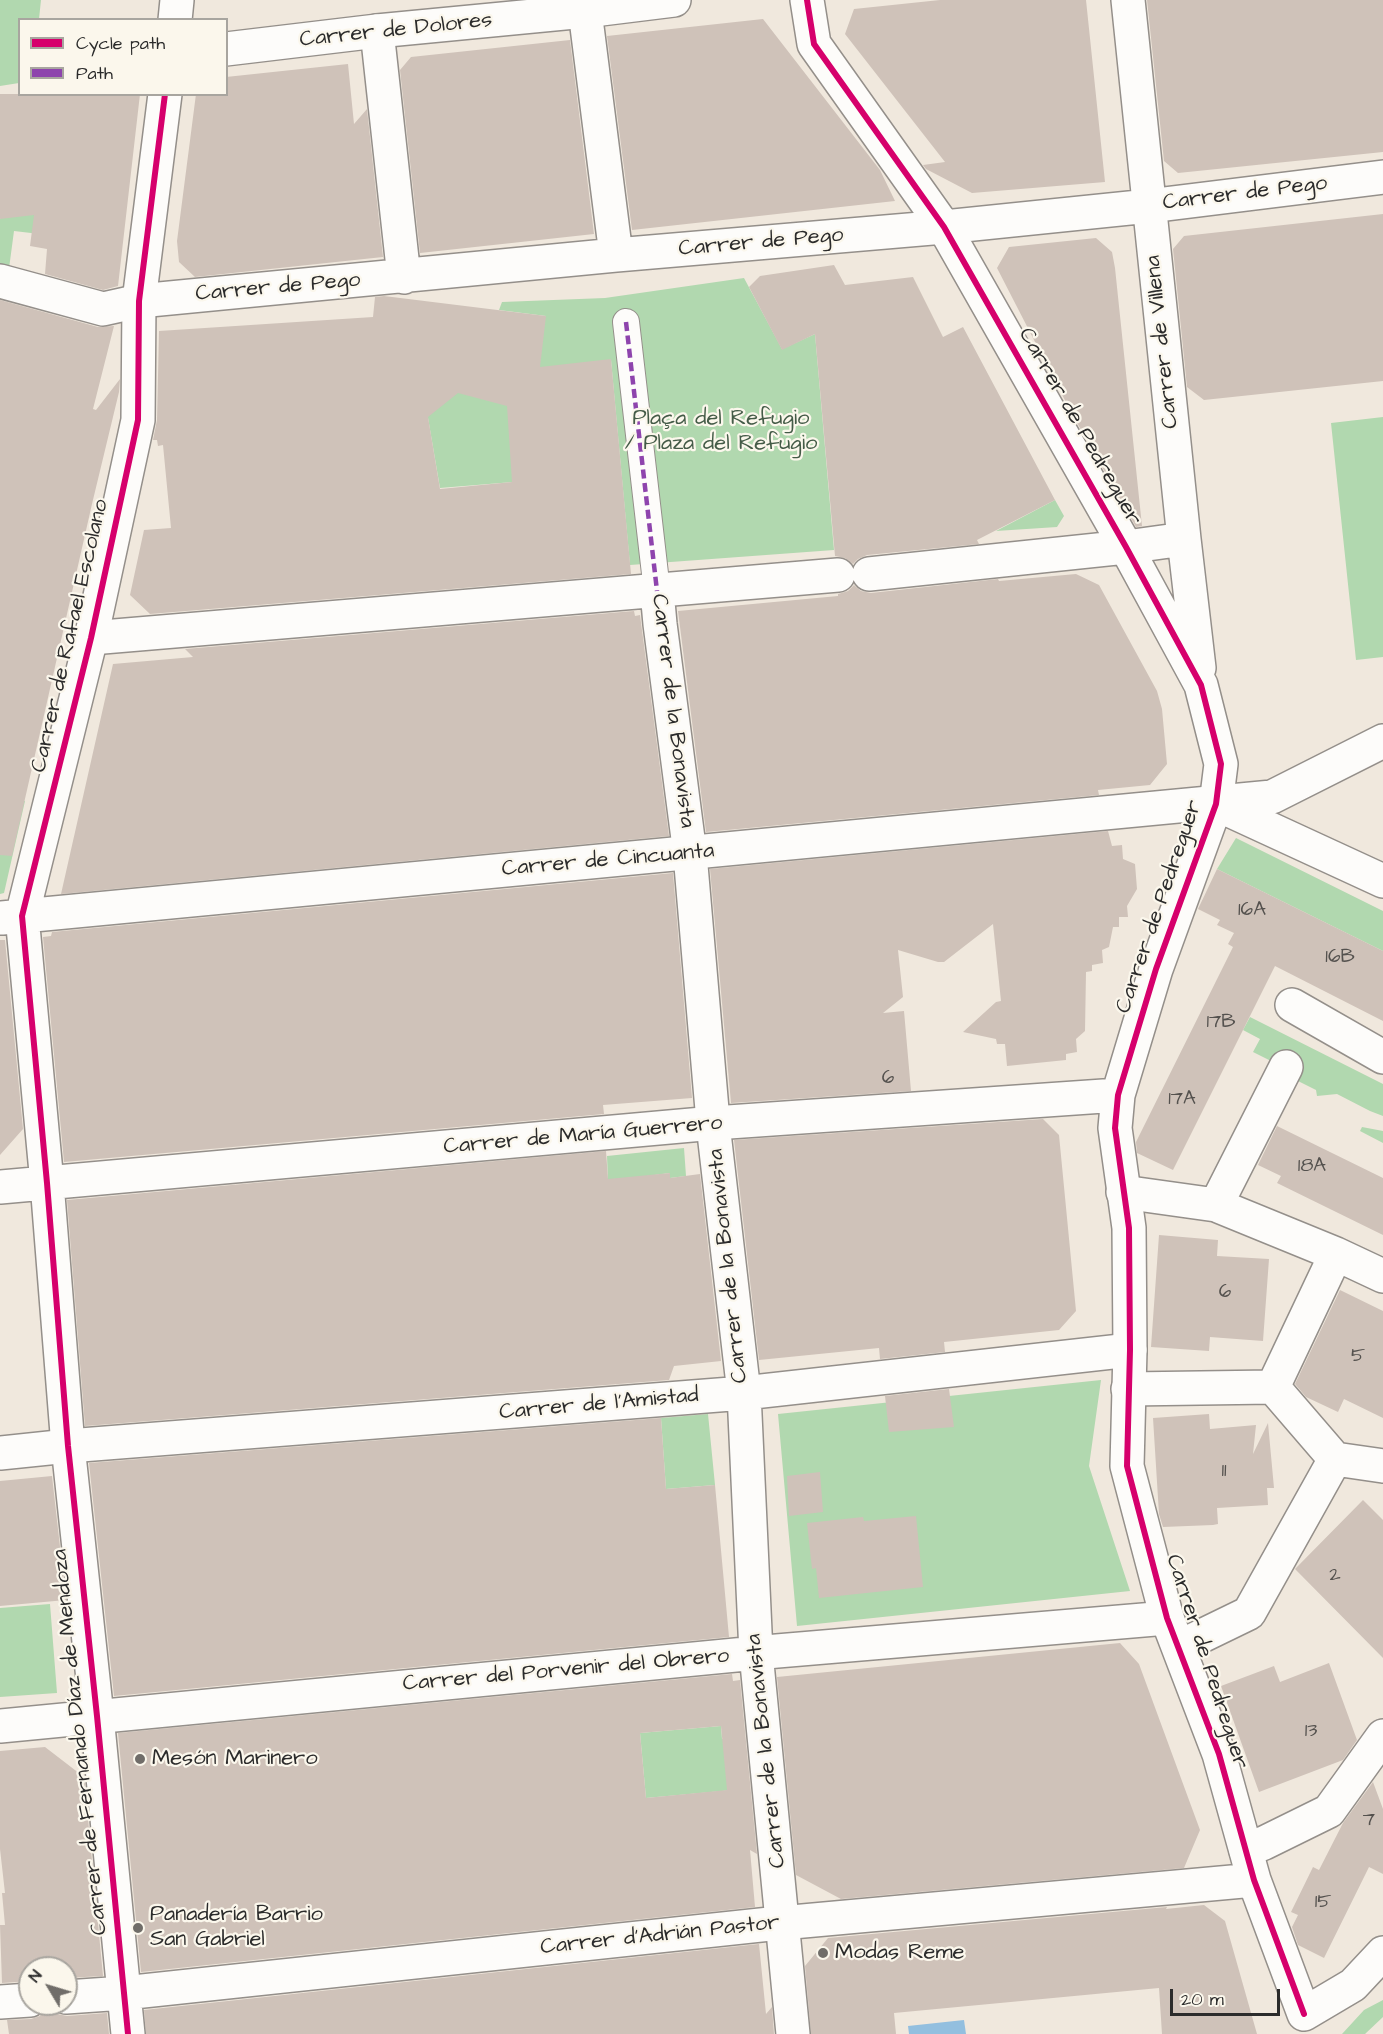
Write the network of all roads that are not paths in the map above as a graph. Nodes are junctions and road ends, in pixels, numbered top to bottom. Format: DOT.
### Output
graph roads {
  1 [pos="177,0"];
  2 [pos="674,0"];
  3 [pos="807,0"];
  4 [pos="1128,0"];
  5 [pos="637,2"];
  6 [pos="585,11"];
  7 [pos="175,18"];
  8 [pos="377,31"];
  9 [pos="228,50"];
  10 [pos="165,96"];
  11 [pos="1383,177"];
  12 [pos="1149,206"];
  13 [pos="944,226"];
  14 [pos="616,255"];
  15 [pos="404,277"];
  16 [pos="0,281"];
  17 [pos="139,301"];
  18 [pos="626,322"];
  19 [pos="1184,539"];
  20 [pos="1126,547"];
  21 [pos="657,591"];
  22 [pos="91,638"];
  23 [pos="1201,685"];
  24 [pos="1383,741"];
  25 [pos="1216,804"];
  26 [pos="690,854"];
  27 [pos="1383,881"];
  28 [pos="11,917"];
  29 [pos="1292,1005"];
  30 [pos="1383,1057"];
  31 [pos="1286,1067"];
  32 [pos="1118,1095"];
  33 [pos="714,1124"];
  34 [pos="47,1183"];
  35 [pos="0,1187"];
  36 [pos="1123,1192"];
  37 [pos="1216,1205"];
  38 [pos="1336,1254"];
  39 [pos="1383,1276"];
  40 [pos="1130,1350"];
  41 [pos="1272,1387"];
  42 [pos="1128,1389"];
  43 [pos="744,1393"];
  44 [pos="68,1446"];
  45 [pos="0,1453"];
  46 [pos="1335,1459"];
  47 [pos="1383,1466"];
  48 [pos="1173,1632"];
  49 [pos="756,1653"];
  50 [pos="97,1716"];
  51 [pos="0,1726"];
  52 [pos="1383,1736"];
  53 [pos="1250,1865"];
  54 [pos="784,1922"];
  55 [pos="1383,1953"];
  56 [pos="124,1993"];
  57 [pos="78,1996"];
  58 [pos="18,2001"];
  59 [pos="0,2002"];
  60 [pos="1301,2024"];
  61 [pos="128,2034"];
  62 [pos="794,2034"];
  1 -- 7 [label="street"];
  2 -- 5 [label="street, Carrer de Dolores"];
  3 -- 13 [label="street, Carrer de Pedreguer"];
  4 -- 12 [label="street, Carrer de Villena"];
  5 -- 6 [label="street, Carrer de Dolores"];
  6 -- 8 [label="street, Carrer de Dolores"];
  6 -- 14 [label="street"];
  8 -- 9 [label="street, Carrer de Dolores"];
  8 -- 15 [label="street"];
  10 -- 17 [label="street, Carrer de Rafael Escolano"];
  11 -- 12 [label="street, Carrer de Pego"];
  12 -- 13 [label="street, Carrer de Pego"];
  12 -- 19 [label="street, Carrer de Villena"];
  13 -- 14 [label="street, Carrer de Pego"];
  13 -- 20 [label="street, Carrer de Pedreguer"];
  14 -- 15 [label="street, Carrer de Pego"];
  15 -- 17 [label="street, Carrer de Pego"];
  16 -- 17 [label="street, Carrer de Pego"];
  17 -- 22 [label="street, Carrer de Rafael Escolano"];
  18 -- 21 [label="street, Carrer de la Bonavista"];
  19 -- 20 [label="street"];
  19 -- 23 [label="street, Carrer de Villena"];
  20 -- 21 [label="street"];
  20 -- 23 [label="street, Carrer de Pedreguer"];
  21 -- 22 [label="street"];
  21 -- 26 [label="street, Carrer de la Bonavista"];
  22 -- 28 [label="street, Carrer de Rafael Escolano"];
  23 -- 25 [label="street, Carrer de Pedreguer"];
  24 -- 25 [label="street, Carrer de Cincuanta"];
  25 -- 26 [label="street, Carrer de Cincuanta"];
  25 -- 27 [label="street"];
  25 -- 32 [label="street, Carrer de Pedreguer"];
  26 -- 28 [label="street, Carrer de Cincuanta"];
  26 -- 33 [label="street, Carrer de la Bonavista"];
  28 -- 34 [label="street, Carrer de Rafael Escolano"];
  29 -- 30 [label="street"];
  31 -- 37 [label="street"];
  32 -- 33 [label="street, Carrer de María Guerrero"];
  32 -- 36 [label="street, Carrer de Pedreguer"];
  33 -- 34 [label="street, Carrer de María Guerrero"];
  33 -- 43 [label="street, Carrer de la Bonavista"];
  34 -- 35 [label="street, Carrer de María Guerrero"];
  34 -- 44 [label="street, Carrer de Fernando Díaz de Mendoza"];
  36 -- 37 [label="street"];
  36 -- 40 [label="street, Carrer de Pedreguer"];
  37 -- 38 [label="street"];
  38 -- 39 [label="street"];
  38 -- 41 [label="street"];
  40 -- 42 [label="street, Carrer de Pedreguer"];
  40 -- 43 [label="street, Carrer de l'Amistad"];
  41 -- 42 [label="street"];
  41 -- 46 [label="street"];
  42 -- 48 [label="street, Carrer de Pedreguer"];
  43 -- 44 [label="street, Carrer de l'Amistad"];
  43 -- 49 [label="street, Carrer de la Bonavista"];
  44 -- 45 [label="street, Carrer de l'Amistad"];
  44 -- 50 [label="street, Carrer de Fernando Díaz de Mendoza"];
  46 -- 47 [label="street"];
  46 -- 48 [label="street"];
  48 -- 49 [label="street, Carrer del Porvenir del Obrero"];
  48 -- 53 [label="street, Carrer de Pedreguer"];
  49 -- 50 [label="street, Carrer del Porvenir del Obrero"];
  49 -- 54 [label="street, Carrer de la Bonavista"];
  50 -- 51 [label="street, Carrer del Porvenir del Obrero"];
  50 -- 56 [label="street, Carrer de Fernando Díaz de Mendoza"];
  52 -- 53 [label="street, Carrer d'Adrián Pastor"];
  53 -- 54 [label="street, Carrer d'Adrián Pastor"];
  53 -- 60 [label="street, Carrer de Pedreguer"];
  54 -- 56 [label="street, Carrer d'Adrián Pastor"];
  54 -- 62 [label="street, Carrer de la Bonavista"];
  55 -- 60 [label="street"];
  56 -- 57 [label="street, Carrer d'Adrián Pastor"];
  56 -- 61 [label="street, Carrer de Fernando Díaz de Mendoza"];
  58 -- 59 [label="street"];
}
